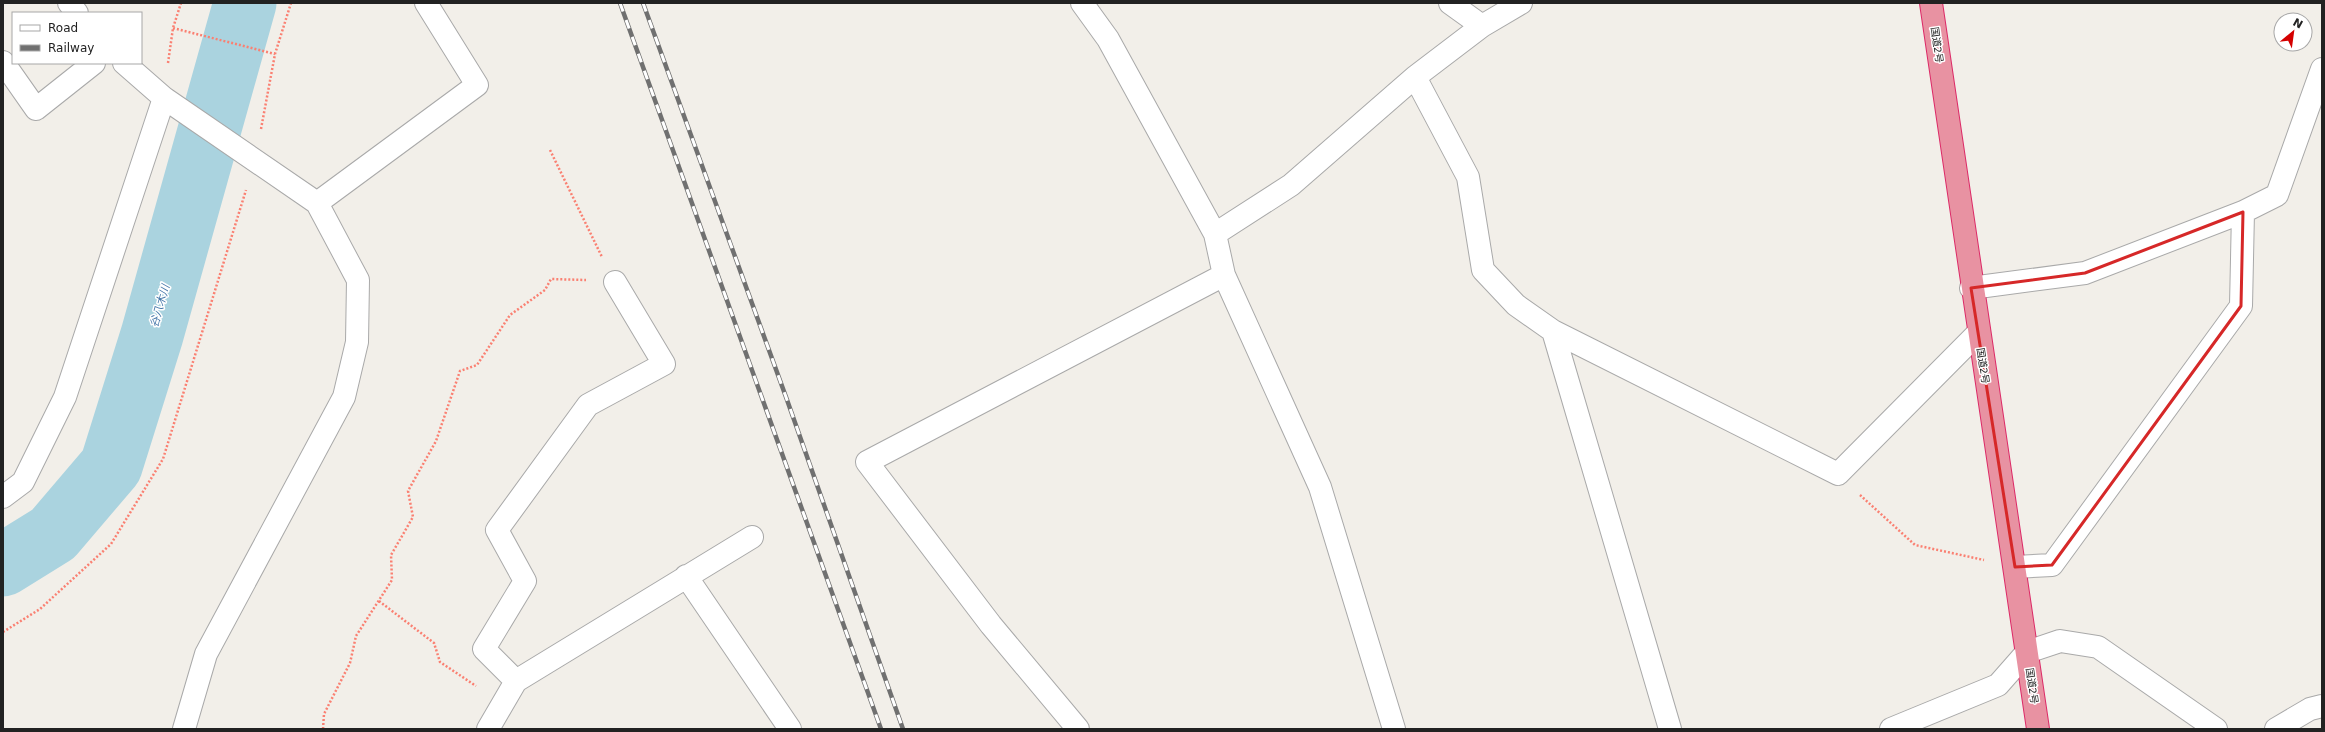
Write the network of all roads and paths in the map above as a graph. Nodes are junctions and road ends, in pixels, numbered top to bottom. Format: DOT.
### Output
graph roads {
  1 [pos="69,3"];
  2 [pos="181,3"];
  3 [pos="291,3"];
  4 [pos="426,3"];
  5 [pos="1082,3"];
  6 [pos="1450,3"];
  7 [pos="1521,3"];
  8 [pos="1931,3"];
  9 [pos="76,12"];
  10 [pos="1482,26"];
  11 [pos="173,28"];
  12 [pos="275,54"];
  13 [pos="3,62"];
  14 [pos="93,64"];
  15 [pos="125,64"];
  16 [pos="2322,69"];
  17 [pos="1415,77"];
  18 [pos="164,98"];
  19 [pos="550,150"];
  20 [pos="255,159"];
  21 [pos="317,204"];
  22 [pos="2243,212"];
  23 [pos="1214,234"];
  24 [pos="1224,275"];
  25 [pos="614,282"];
  26 [pos="1971,288"];
  27 [pos="1553,331"];
  28 [pos="1978,333"];
  29 [pos="1838,474"];
  30 [pos="3,497"];
  31 [pos="752,537"];
  32 [pos="2015,567"];
  33 [pos="686,576"];
  34 [pos="379,600"];
  35 [pos="3,632"];
  36 [pos="2027,652"];
  37 [pos="516,681"];
  38 [pos="503,703"];
  39 [pos="2322,706"];
  40 [pos="184,729"];
  41 [pos="323,729"];
  42 [pos="488,729"];
  43 [pos="790,729"];
  44 [pos="1078,729"];
  45 [pos="1394,729"];
  46 [pos="1670,729"];
  47 [pos="1891,729"];
  48 [pos="2038,729"];
  49 [pos="2216,729"];
  50 [pos="2276,729"];
  1 -- 9 [label="street"];
  2 -- 11 [label="path"];
  3 -- 12 [label="path"];
  4 -- 21 [label="street"];
  5 -- 23 [label="street"];
  6 -- 10 [label="street"];
  7 -- 10 [label="street"];
  8 -- 26 [label="highway, 国道2号"];
  10 -- 17 [label="street"];
  11 -- 12 [label="path"];
  11 -- 18 [label="path"];
  12 -- 20 [label="path"];
  13 -- 14 [label="street"];
  15 -- 18 [label="street"];
  16 -- 22 [label="street"];
  17 -- 23 [label="street"];
  17 -- 27 [label="street"];
  18 -- 20 [label="street"];
  18 -- 30 [label="street"];
  19 -- 25 [label="path"];
  20 -- 21 [label="street"];
  20 -- 35 [label="path"];
  21 -- 40 [label="street"];
  22 -- 26 [label="street"];
  22 -- 32 [label="street"];
  23 -- 24 [label="street"];
  24 -- 44 [label="street"];
  24 -- 45 [label="street"];
  25 -- 34 [label="path"];
  25 -- 37 [label="street"];
  26 -- 28 [label="highway, 国道2号"];
  27 -- 29 [label="street"];
  27 -- 46 [label="street"];
  28 -- 29 [label="street"];
  28 -- 32 [label="highway, 国道2号"];
  29 -- 32 [label="path"];
  31 -- 33 [label="street"];
  32 -- 36 [label="highway, 国道2号"];
  33 -- 37 [label="street"];
  33 -- 43 [label="street"];
  34 -- 38 [label="path"];
  34 -- 41 [label="path"];
  36 -- 47 [label="street"];
  36 -- 48 [label="highway, 国道2号"];
  36 -- 49 [label="street"];
  37 -- 38 [label="street"];
  38 -- 42 [label="street"];
  39 -- 50 [label="street"];
}
